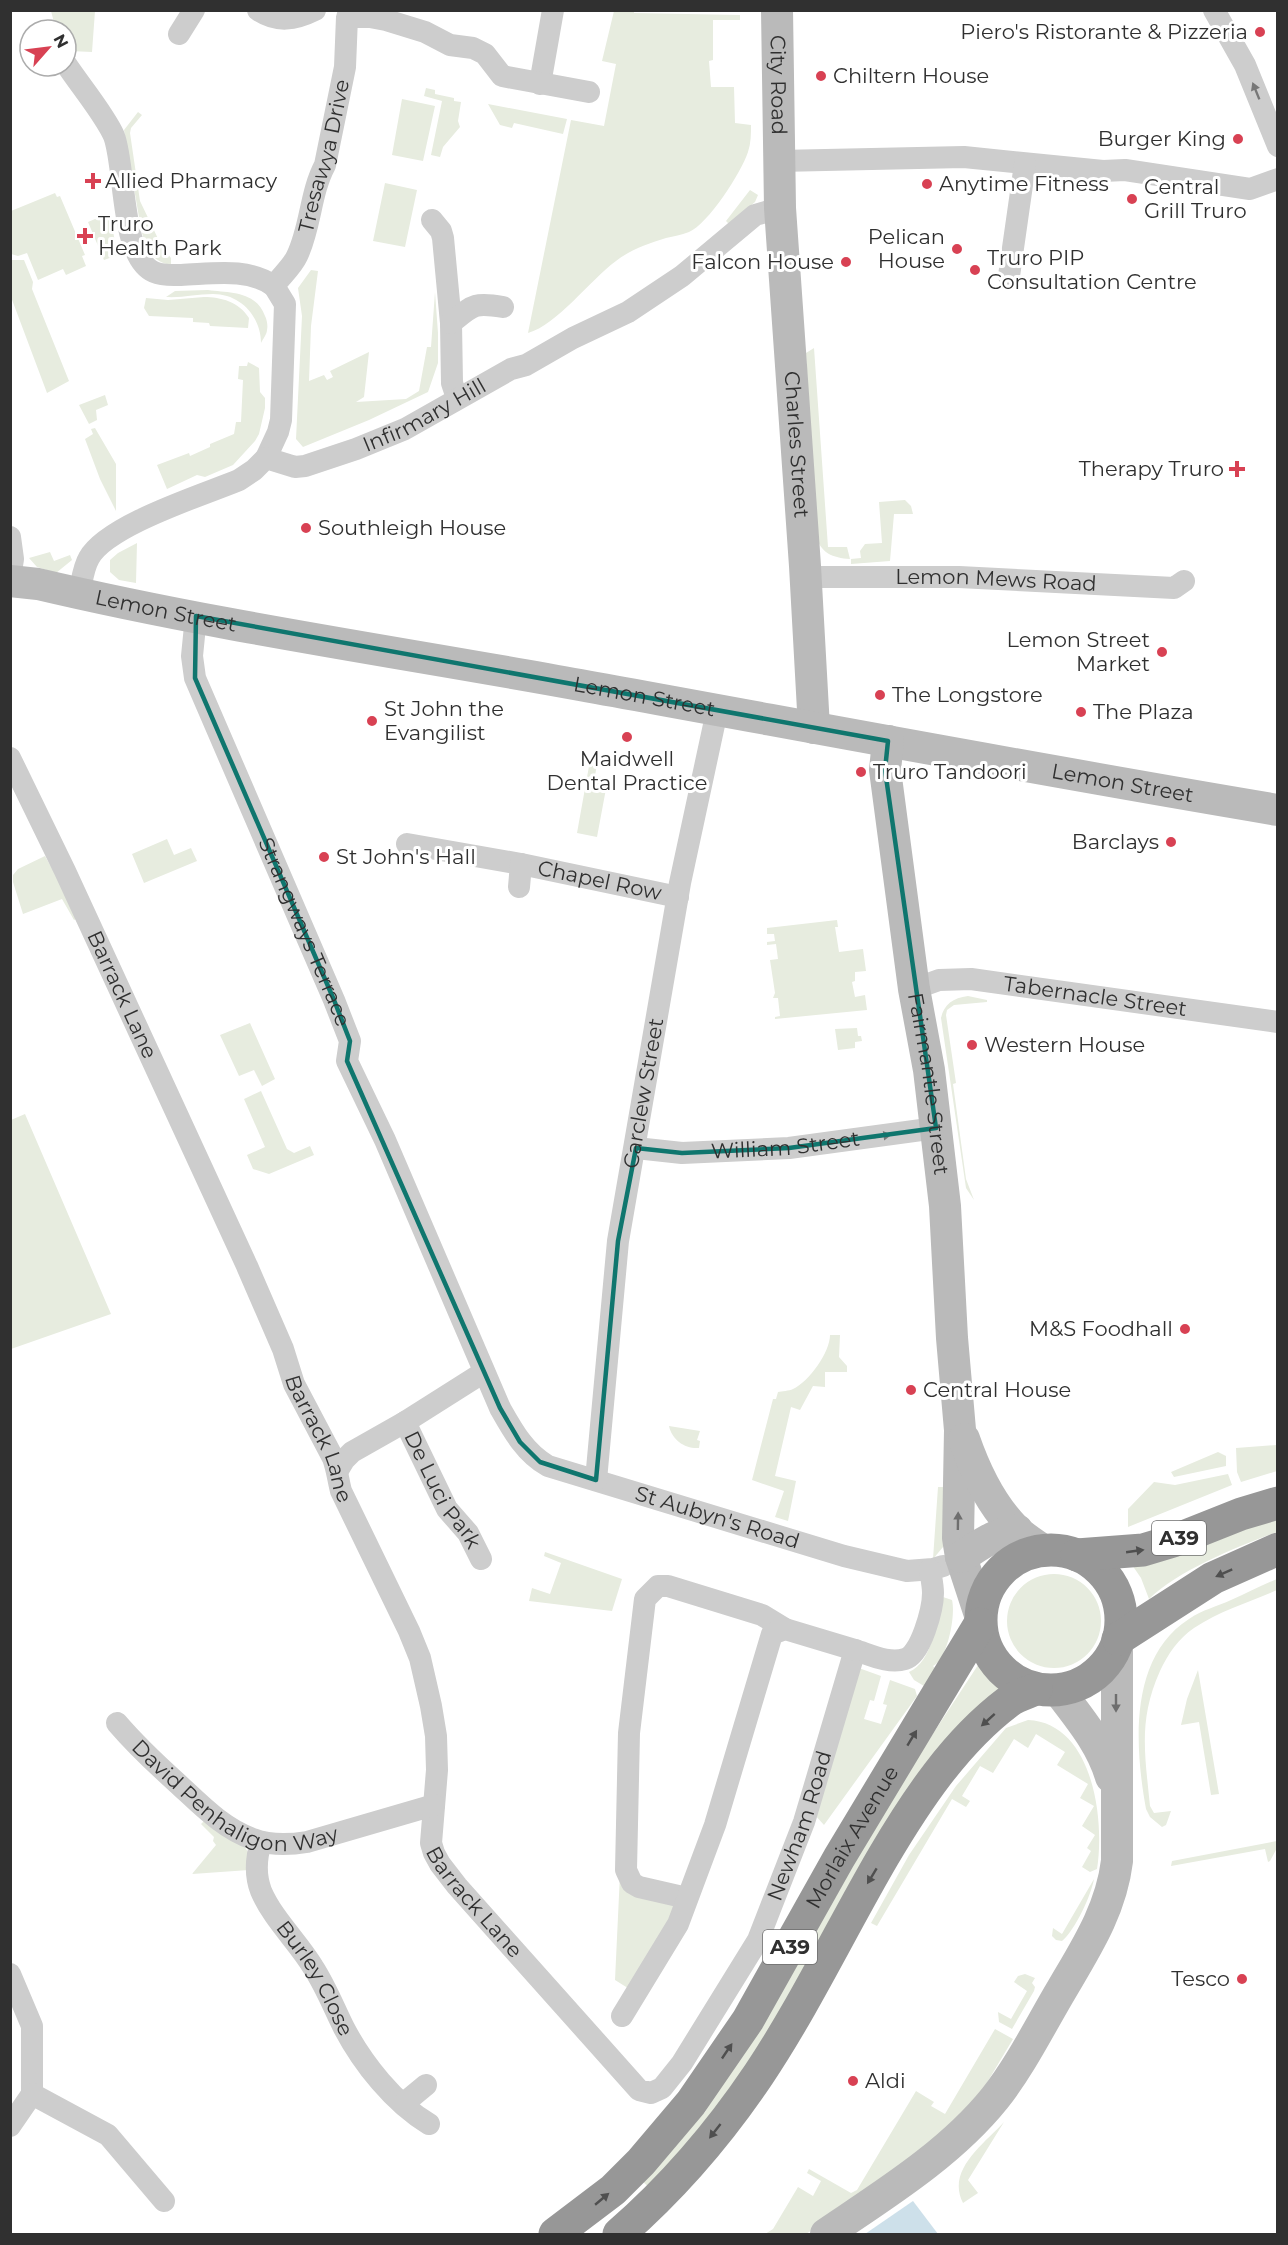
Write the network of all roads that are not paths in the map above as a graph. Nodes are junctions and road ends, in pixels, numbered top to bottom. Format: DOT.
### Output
graph roads {
  1 [pos="194,10"];
  2 [pos="258,10"];
  3 [pos="315,10"];
  4 [pos="554,10"];
  5 [pos="777,10"];
  6 [pos="1214,10"];
  7 [pos="339,14"];
  8 [pos="179,34"];
  9 [pos="75,78"];
  10 [pos="540,84"];
  11 [pos="589,92"];
  12 [pos="1278,146"];
  13 [pos="779,161"];
  14 [pos="1025,164"];
  15 [pos="1278,179"];
  16 [pos="780,208"];
  17 [pos="432,220"];
  18 [pos="1009,276"];
  19 [pos="274,285"];
  20 [pos="503,307"];
  21 [pos="451,323"];
  22 [pos="457,398"];
  23 [pos="266,458"];
  24 [pos="10,537"];
  25 [pos="806,577"];
  26 [pos="10,579"];
  27 [pos="1184,581"];
  28 [pos="79,594"];
  29 [pos="196,616"];
  30 [pos="717,711"];
  31 [pos="814,728"];
  32 [pos="888,741"];
  33 [pos="10,758"];
  34 [pos="1278,810"];
  35 [pos="407,844"];
  36 [pos="521,864"];
  37 [pos="519,887"];
  38 [pos="678,897"];
  39 [pos="914,989"];
  40 [pos="1278,1022"];
  41 [pos="936,1128"];
  42 [pos="636,1148"];
  43 [pos="484,1372"];
  44 [pos="500,1408"];
  45 [pos="405,1422"];
  46 [pos="960,1430"];
  47 [pos="338,1470"];
  48 [pos="597,1480"];
  49 [pos="1278,1503"];
  50 [pos="1017,1530"];
  51 [pos="1278,1549"];
  52 [pos="1043,1550"];
  53 [pos="1077,1555"];
  54 [pos="961,1557"];
  55 [pos="481,1559"];
  56 [pos="930,1569"];
  57 [pos="980,1621"];
  58 [pos="785,1629"];
  59 [pos="1118,1642"];
  60 [pos="855,1650"];
  61 [pos="1047,1689"];
  62 [pos="117,1723"];
  63 [pos="1116,1792"];
  64 [pos="434,1805"];
  65 [pos="261,1842"];
  66 [pos="687,1898"];
  67 [pos="10,1974"];
  68 [pos="622,2016"];
  69 [pos="426,2085"];
  70 [pos="634,2086"];
  71 [pos="32,2094"];
  72 [pos="403,2104"];
  73 [pos="429,2124"];
  74 [pos="10,2126"];
  75 [pos="164,2200"];
  76 [pos="555,2235"];
  77 [pos="619,2235"];
  78 [pos="826,2235"];
  1 -- 8 [label="street"];
  2 -- 3 [label="street"];
  4 -- 10 [label="street"];
  5 -- 13 [label="street, City Road"];
  12 -- 6 [label="street, one-way"];
  7 -- 10 [label="street, Tresawya Drive"];
  7 -- 19 [label="street, Tresawya Drive"];
  9 -- 19 [label="street"];
  10 -- 11 [label="street, Tresawya Drive"];
  13 -- 14 [label="street"];
  13 -- 16 [label="street, Charles Street"];
  14 -- 15 [label="street"];
  14 -- 18 [label="street"];
  16 -- 22 [label="street, Infirmary Hill"];
  16 -- 25 [label="street, Charles Street"];
  17 -- 21 [label="street"];
  19 -- 23 [label="street"];
  20 -- 21 [label="street"];
  21 -- 22 [label="street"];
  22 -- 23 [label="street, Infirmary Hill"];
  23 -- 28 [label="street"];
  24 -- 26 [label="street"];
  25 -- 27 [label="street, Lemon Mews Road"];
  25 -- 31 [label="street, Charles Street"];
  26 -- 28 [label="street, Lemon Street"];
  28 -- 29 [label="street, Lemon Street"];
  29 -- 30 [label="street, Lemon Street"];
  29 -- 43 [label="street, Strangways Terrace"];
  30 -- 31 [label="street, Lemon Street"];
  30 -- 38 [label="street, Carclew Street"];
  31 -- 32 [label="street, Lemon Street"];
  32 -- 34 [label="street, Lemon Street"];
  32 -- 39 [label="street, Fairmantle Street"];
  33 -- 47 [label="street, Barrack Lane"];
  35 -- 36 [label="street, Chapel Row"];
  36 -- 37 [label="street, Chapel Row"];
  36 -- 38 [label="street, Chapel Row"];
  38 -- 42 [label="street, Carclew Street"];
  39 -- 40 [label="street, Tabernacle Street"];
  39 -- 41 [label="street, Fairmantle Street"];
  42 -- 41 [label="street, William Street, one-way"];
  41 -- 46 [label="street, Fairmantle Street"];
  42 -- 48 [label="street, Carclew Street"];
  43 -- 44 [label="street, Strangways Terrace"];
  43 -- 45 [label="street"];
  44 -- 48 [label="street, St Aubyn's Road"];
  45 -- 47 [label="street"];
  45 -- 55 [label="street, De Luci Park"];
  46 -- 50 [label="street, Fairmantle Street"];
  54 -- 46 [label="street, Fairmantle Street, one-way"];
  47 -- 64 [label="street, Barrack Lane"];
  48 -- 56 [label="street, St Aubyn's Road"];
  53 -- 49 [label="highway, A39, one-way"];
  50 -- 52 [label="street, Fairmantle Street"];
  50 -- 54 [label="street"];
  51 -- 59 [label="highway, A39, one-way"];
  52 -- 53 [label="highway, A39"];
  52 -- 57 [label="highway, A39"];
  53 -- 59 [label="highway, A39"];
  54 -- 56 [label="street, St Aubyn's Road"];
  54 -- 57 [label="street, Fairmantle Street"];
  56 -- 60 [label="street"];
  57 -- 61 [label="highway"];
  76 -- 57 [label="highway, Morlaix Avenue / A39, one-way"];
  58 -- 60 [label="street"];
  58 -- 66 [label="street"];
  58 -- 66 [label="street"];
  59 -- 61 [label="highway, A39"];
  59 -- 63 [label="street, one-way"];
  60 -- 70 [label="street, Newham Road"];
  61 -- 63 [label="street"];
  61 -- 77 [label="highway, Morlaix Avenue / A39, one-way"];
  62 -- 65 [label="street, David Penhaligon Way"];
  63 -- 78 [label="street"];
  64 -- 65 [label="street, David Penhaligon Way"];
  64 -- 70 [label="street, Barrack Lane"];
  65 -- 72 [label="street, Burley Close"];
  66 -- 68 [label="street"];
  67 -- 71 [label="street"];
  69 -- 72 [label="street"];
  71 -- 74 [label="street"];
  71 -- 75 [label="street"];
  72 -- 73 [label="street, Burley Close"];
}
